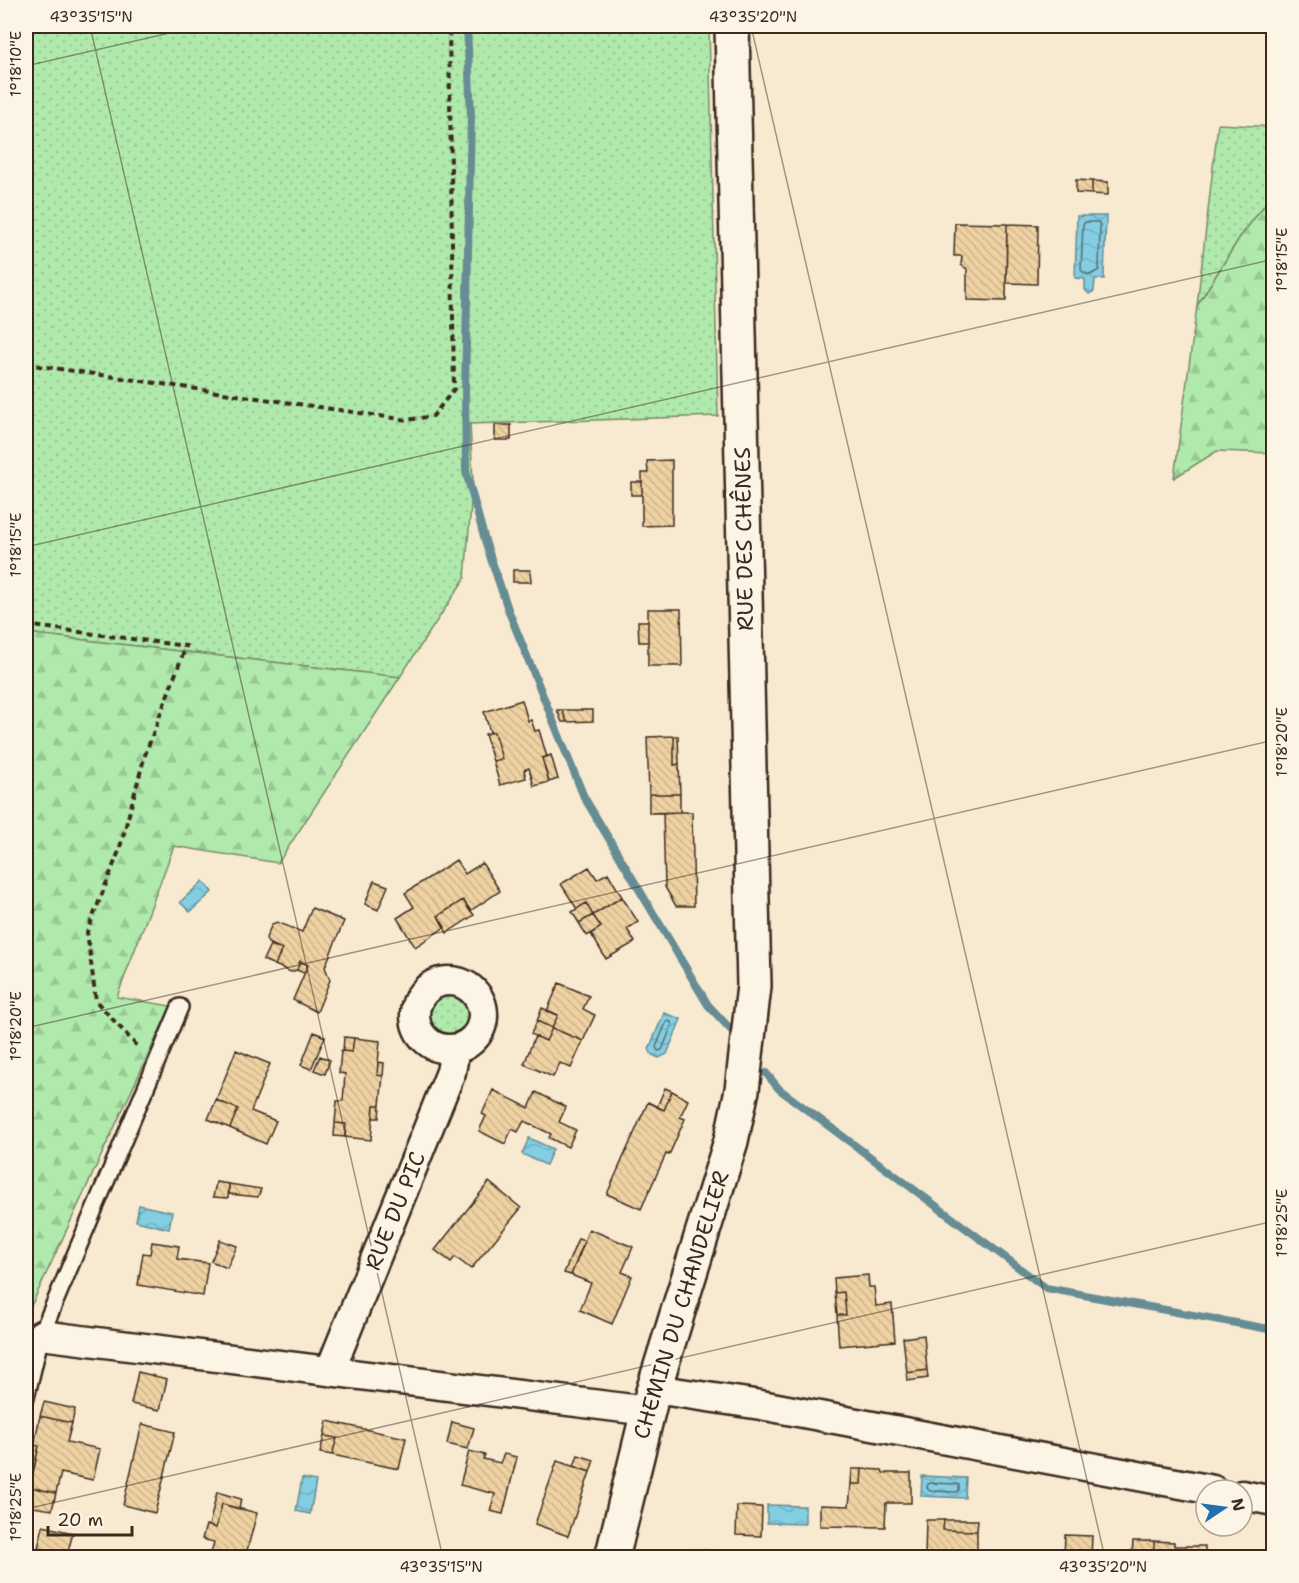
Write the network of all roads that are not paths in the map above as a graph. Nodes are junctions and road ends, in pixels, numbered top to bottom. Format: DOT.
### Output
graph roads {
  1 [pos="732,26"];
  2 [pos="180,1006"];
  3 [pos="451,1050"];
  4 [pos="746,1052"];
  5 [pos="41,1335"];
  6 [pos="330,1371"];
  7 [pos="26,1398"];
  8 [pos="651,1400"];
  9 [pos="1194,1486"];
  10 [pos="1254,1498"];
  11 [pos="1274,1501"];
  12 [pos="612,1557"];
  1 -- 4 [label="street, RUE DES CHÊNES"];
  2 -- 5 [label="lane"];
  3 -- 6 [label="street, RUE DU PIC"];
  4 -- 8 [label="street, CHEMIN DU CHANDELIER"];
  5 -- 6 [label="street"];
  5 -- 7 [label="lane"];
  6 -- 8 [label="street"];
  8 -- 9 [label="street"];
  8 -- 12 [label="street, CHEMIN DU CHANDELIER"];
  10 -- 11 [label="street"];
}
